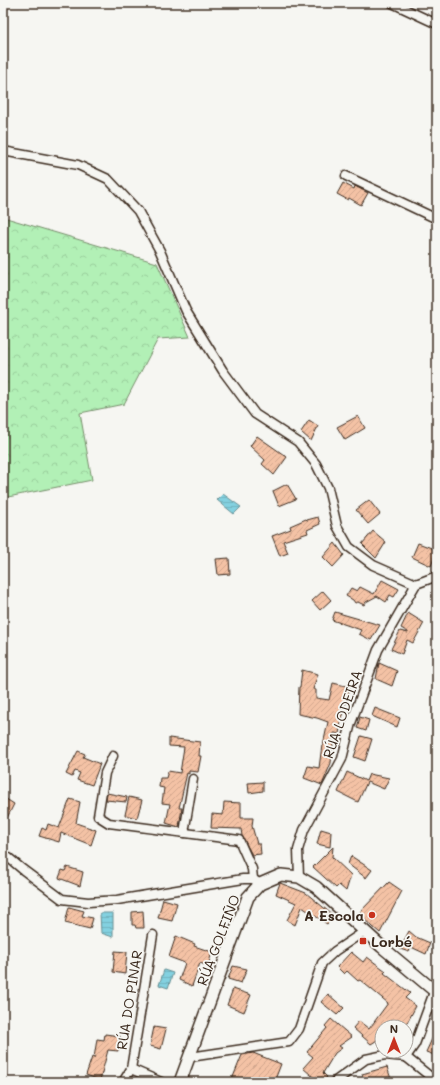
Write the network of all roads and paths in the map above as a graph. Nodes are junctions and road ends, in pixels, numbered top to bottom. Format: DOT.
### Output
graph roads {
  1 [pos="392,3"];
  2 [pos="437,24"];
  3 [pos="3,151"];
  4 [pos="346,176"];
  5 [pos="437,219"];
  6 [pos="437,576"];
  7 [pos="416,584"];
  8 [pos="112,756"];
  9 [pos="193,779"];
  10 [pos="184,833"];
  11 [pos="3,853"];
  12 [pos="298,877"];
  13 [pos="256,882"];
  14 [pos="365,931"];
  15 [pos="153,935"];
  16 [pos="436,992"];
  17 [pos="414,1045"];
  18 [pos="190,1057"];
  19 [pos="374,1057"];
  20 [pos="408,1059"];
  21 [pos="131,1069"];
  22 [pos="123,1082"];
  23 [pos="161,1082"];
  24 [pos="180,1082"];
  25 [pos="334,1082"];
  26 [pos="437,1082"];
  1 -- 2 [label="street"];
  3 -- 7 [label="street"];
  4 -- 5 [label="street"];
  6 -- 7 [label="street"];
  7 -- 12 [label="street, RÚA LODEIRA"];
  8 -- 10 [label="street"];
  9 -- 10 [label="street"];
  10 -- 13 [label="street"];
  11 -- 13 [label="street"];
  12 -- 13 [label="main road, RÚA GOLFIÑO"];
  12 -- 14 [label="main road, RÚA GOLFIÑO"];
  13 -- 18 [label="main road, RÚA GOLFIÑO"];
  14 -- 16 [label="main road, RÚA GOLFIÑO"];
  14 -- 18 [label="street"];
  15 -- 21 [label="street, RÚA DO PINAR"];
  16 -- 17 [label="street"];
  18 -- 24 [label="main road, RÚA GOLFIÑO"];
  19 -- 25 [label="street"];
  20 -- 26 [label="street"];
  21 -- 22 [label="street, RÚA DO PINAR"];
  21 -- 23 [label="street, RÚA DO PINAR"];
}
